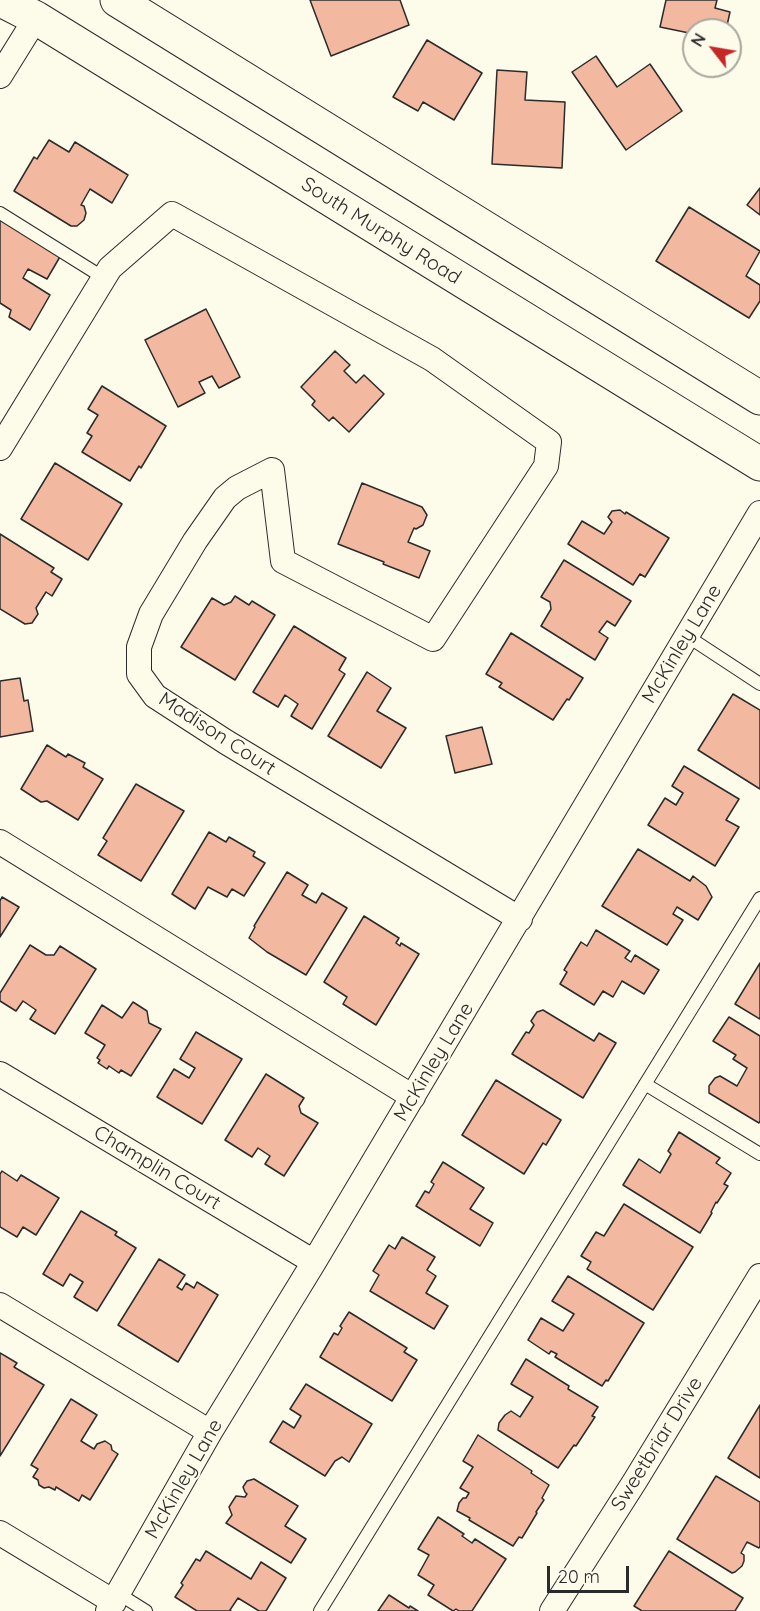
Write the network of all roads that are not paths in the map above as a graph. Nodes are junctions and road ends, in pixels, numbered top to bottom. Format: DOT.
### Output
graph roads {
  1 [pos="1,0"];
  2 [pos="117,0"];
  3 [pos="41,9"];
  4 [pos="0,76"];
  5 [pos="0,213"];
  6 [pos="104,278"];
  7 [pos="760,398"];
  8 [pos="0,448"];
  9 [pos="760,464"];
  10 [pos="760,513"];
  11 [pos="687,636"];
  12 [pos="760,684"];
  13 [pos="0,842"];
  14 [pos="760,898"];
  15 [pos="520,919"];
  16 [pos="0,1074"];
  17 [pos="645,1084"];
  18 [pos="413,1097"];
  19 [pos="760,1154"];
  20 [pos="314,1262"];
  21 [pos="760,1276"];
  22 [pos="0,1305"];
  23 [pos="210,1432"];
  24 [pos="0,1533"];
  25 [pos="113,1602"];
  26 [pos="146,1611"];
  27 [pos="320,1611"];
  28 [pos="552,1611"];
  1 -- 3 [label="main road, South Murphy Road"];
  2 -- 7 [label="main road"];
  3 -- 4 [label="street"];
  3 -- 9 [label="main road, South Murphy Road"];
  5 -- 6 [label="lane"];
  6 -- 8 [label="street"];
  6 -- 15 [label="street, Madison Court"];
  10 -- 11 [label="street, McKinley Lane"];
  11 -- 12 [label="lane"];
  11 -- 15 [label="street, McKinley Lane"];
  13 -- 18 [label="street"];
  14 -- 17 [label="lane"];
  15 -- 18 [label="street, McKinley Lane"];
  16 -- 20 [label="street, Champlin Court"];
  17 -- 19 [label="lane"];
  17 -- 27 [label="lane"];
  18 -- 20 [label="street, McKinley Lane"];
  20 -- 23 [label="street, McKinley Lane"];
  21 -- 28 [label="street, Sweetbriar Drive"];
  22 -- 23 [label="street"];
  23 -- 25 [label="street, McKinley Lane"];
  24 -- 25 [label="street"];
  25 -- 26 [label="lane"];
}
